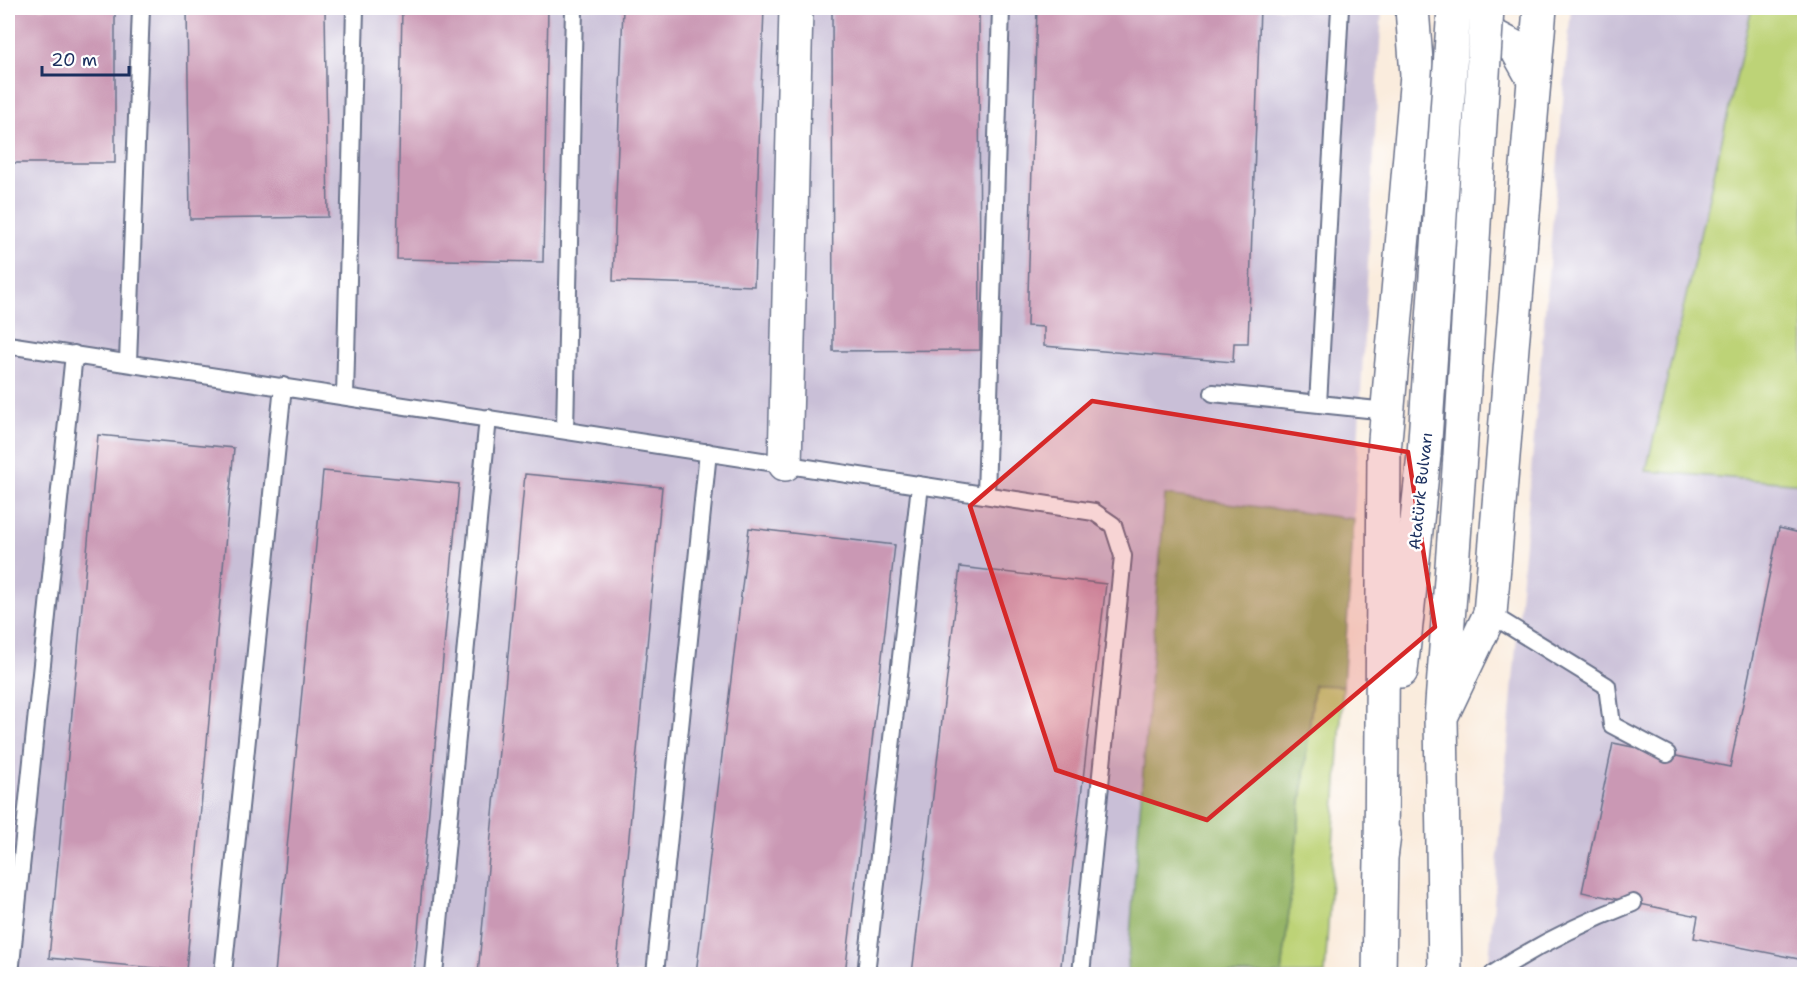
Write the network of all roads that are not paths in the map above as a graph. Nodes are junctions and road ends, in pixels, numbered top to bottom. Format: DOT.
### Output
graph roads {
  1 [pos="141,8"];
  2 [pos="356,8"];
  3 [pos="574,8"];
  4 [pos="796,8"];
  5 [pos="1001,8"];
  6 [pos="1340,8"];
  7 [pos="1404,8"];
  8 [pos="1412,8"];
  9 [pos="1454,8"];
  10 [pos="1487,8"];
  11 [pos="1540,8"];
  12 [pos="1415,61"];
  13 [pos="1534,80"];
  14 [pos="8,345"];
  15 [pos="74,354"];
  16 [pos="128,362"];
  17 [pos="283,386"];
  18 [pos="1213,393"];
  19 [pos="345,396"];
  20 [pos="1318,404"];
  21 [pos="1388,411"];
  22 [pos="488,418"];
  23 [pos="565,430"];
  24 [pos="708,452"];
  25 [pos="785,464"];
  26 [pos="920,485"];
  27 [pos="986,495"];
  28 [pos="1490,614"];
  29 [pos="1442,717"];
  30 [pos="1667,754"];
  31 [pos="1382,858"];
  32 [pos="1633,903"];
  33 [pos="1379,973"];
  34 [pos="10,975"];
  35 [pos="223,975"];
  36 [pos="434,975"];
  37 [pos="655,975"];
  38 [pos="866,975"];
  39 [pos="1081,975"];
  40 [pos="1445,975"];
  41 [pos="1493,975"];
  1 -- 16 [label="lane"];
  2 -- 19 [label="lane"];
  3 -- 23 [label="lane"];
  4 -- 25 [label="main road"];
  5 -- 27 [label="lane"];
  6 -- 20 [label="lane"];
  7 -- 12 [label="main road"];
  8 -- 12 [label="main road"];
  9 -- 31 [label="main road, Atatürk Bulvarı, bridge"];
  10 -- 29 [label="main road, bridge"];
  11 -- 13 [label="main road"];
  12 -- 13 [label="main road"];
  12 -- 21 [label="main road"];
  13 -- 28 [label="main road"];
  14 -- 15 [label="lane"];
  15 -- 16 [label="lane"];
  15 -- 34 [label="lane"];
  16 -- 17 [label="lane"];
  17 -- 19 [label="lane"];
  17 -- 35 [label="lane"];
  18 -- 20 [label="lane"];
  19 -- 22 [label="lane"];
  20 -- 21 [label="lane"];
  21 -- 31 [label="main road"];
  22 -- 23 [label="lane"];
  22 -- 36 [label="lane"];
  23 -- 24 [label="lane"];
  24 -- 25 [label="lane"];
  24 -- 37 [label="lane"];
  25 -- 26 [label="lane"];
  26 -- 27 [label="lane"];
  26 -- 38 [label="lane"];
  27 -- 39 [label="lane"];
  28 -- 29 [label="main road"];
  28 -- 30 [label="lane"];
  29 -- 40 [label="main road"];
  31 -- 33 [label="main road, Atatürk Bulvarı"];
  32 -- 41 [label="lane"];
}
